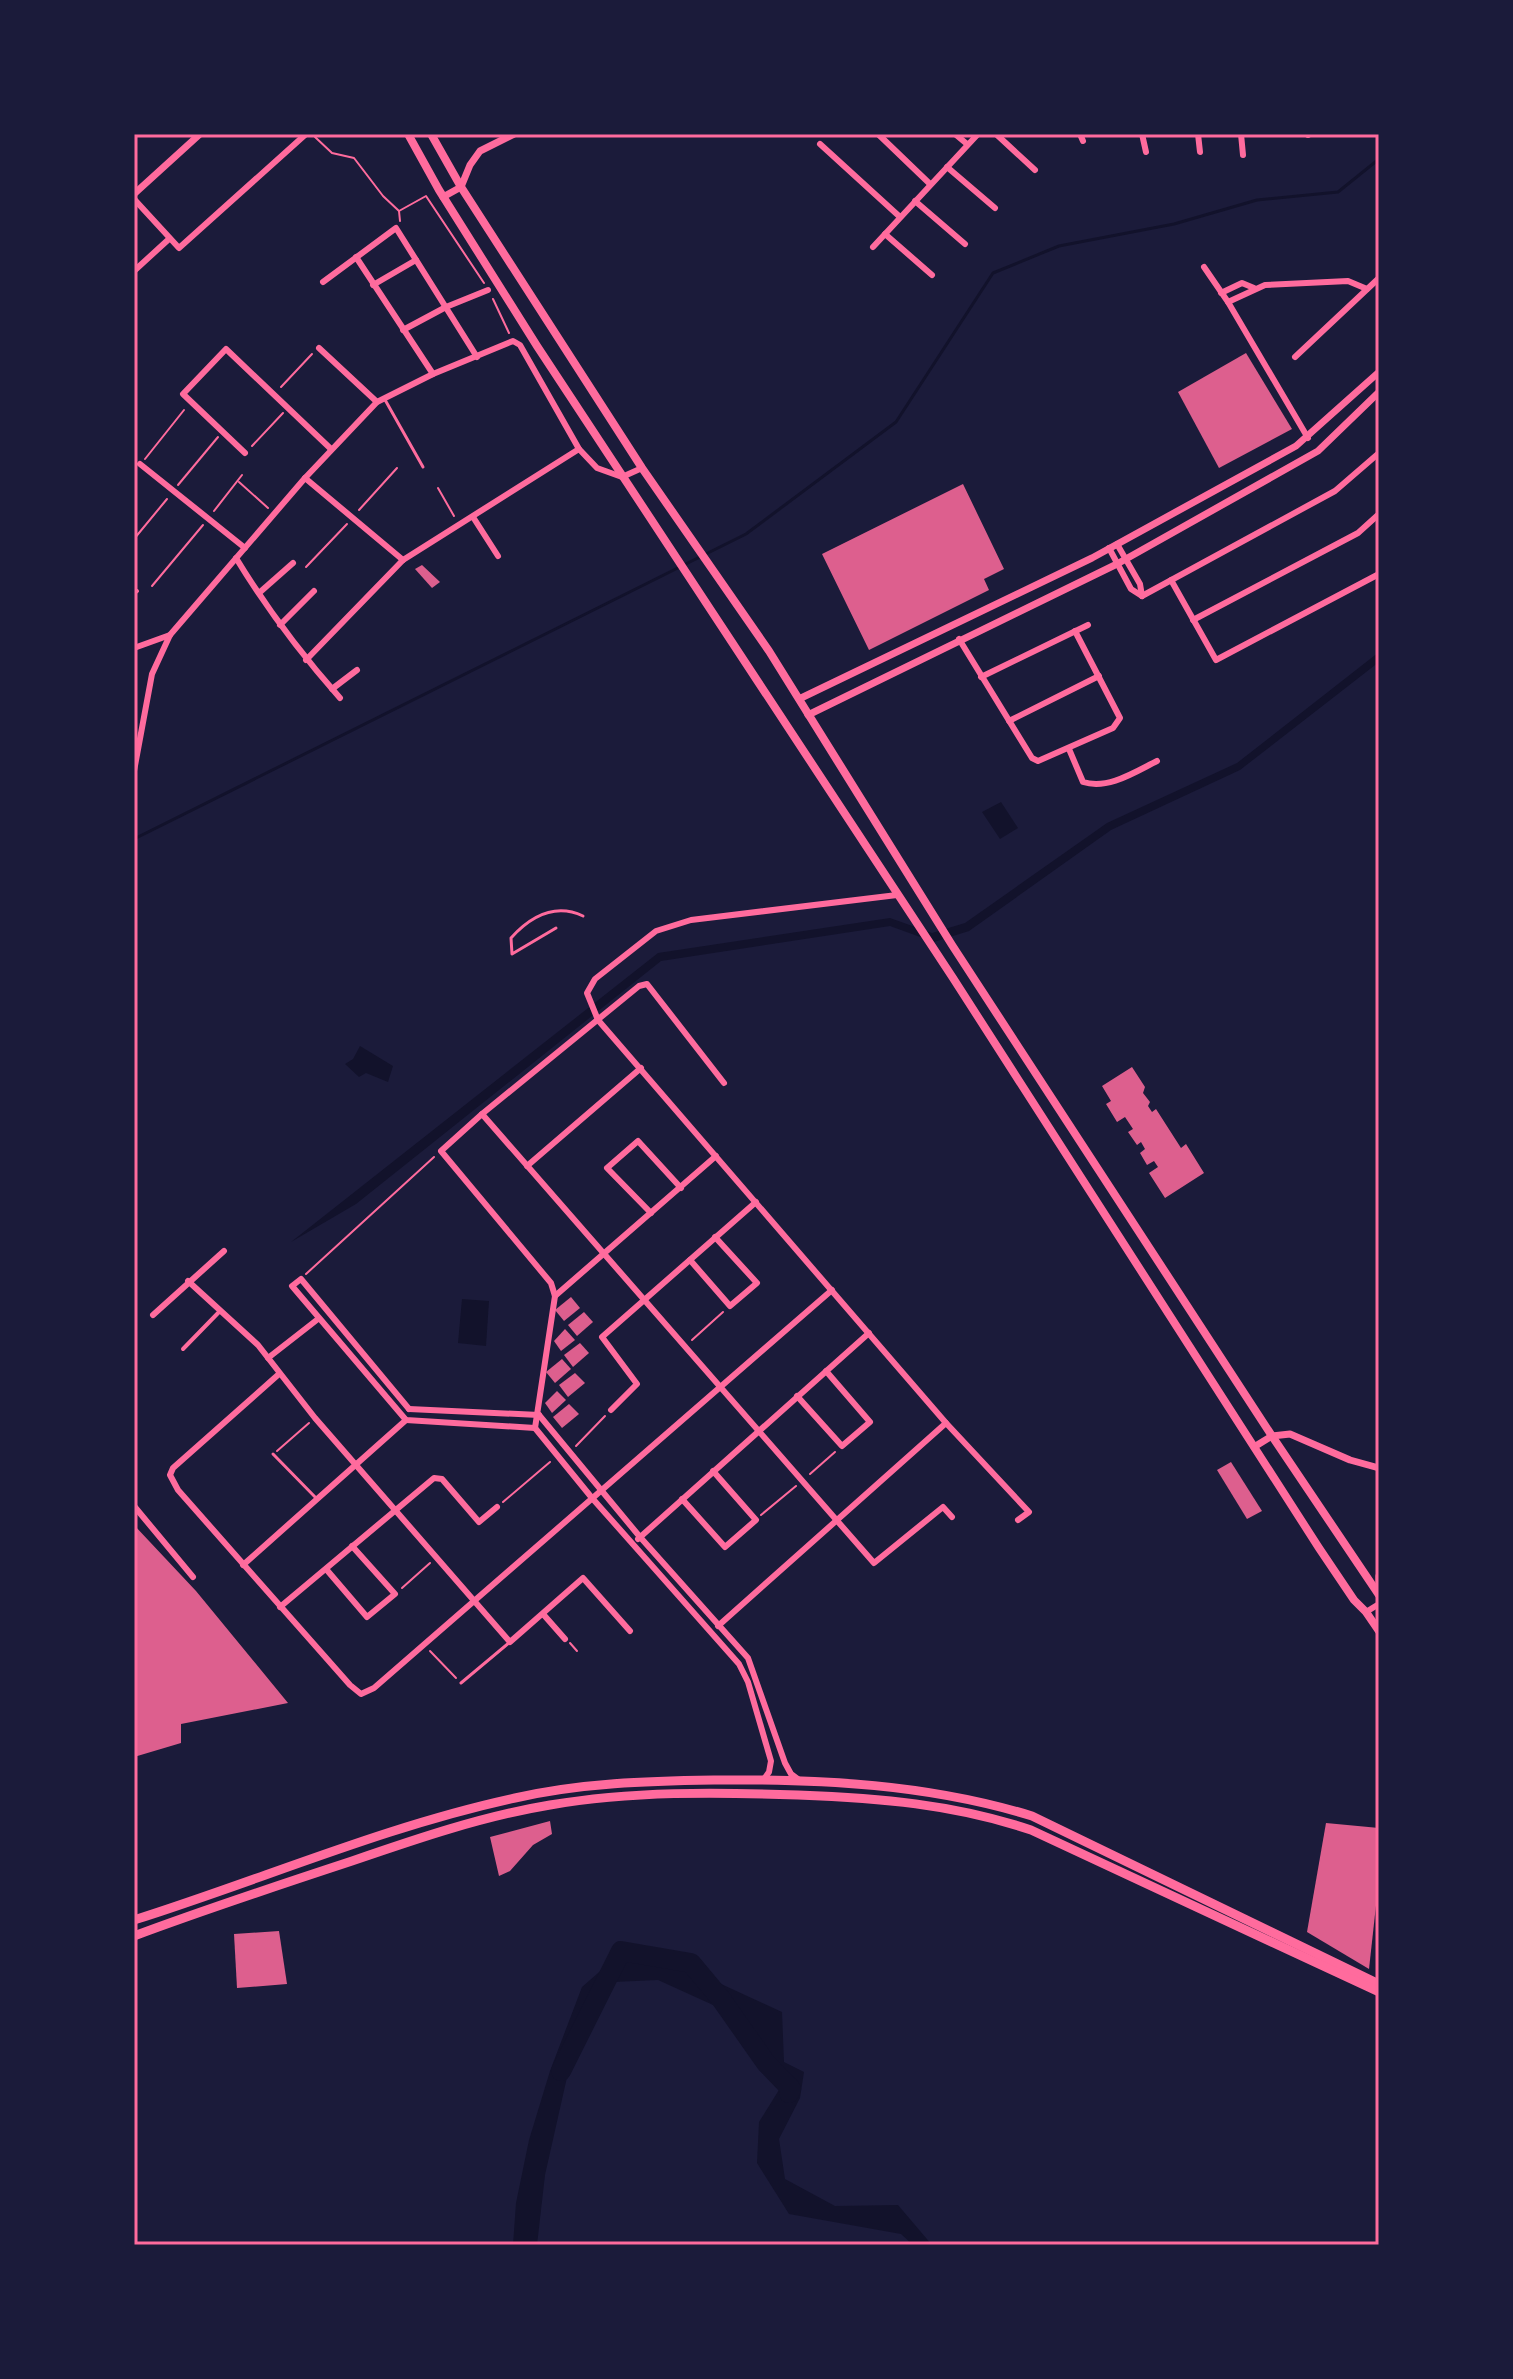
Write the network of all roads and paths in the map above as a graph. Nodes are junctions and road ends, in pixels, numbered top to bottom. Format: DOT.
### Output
graph roads {
  1 [pos="200,134"];
  2 [pos="306,134"];
  3 [pos="408,134"];
  4 [pos="431,134"];
  5 [pos="514,134"];
  6 [pos="878,134"];
  7 [pos="955,134"];
  8 [pos="978,134"];
  9 [pos="996,134"];
  10 [pos="1142,134"];
  11 [pos="1198,134"];
  12 [pos="1241,134"];
  13 [pos="820,144"];
  14 [pos="967,144"];
  15 [pos="1146,152"];
  16 [pos="1200,152"];
  17 [pos="1243,155"];
  18 [pos="947,167"];
  19 [pos="1035,170"];
  20 [pos="930,184"];
  21 [pos="461,187"];
  22 [pos="134,197"];
  23 [pos="443,197"];
  24 [pos="915,201"];
  25 [pos="995,208"];
  26 [pos="399,211"];
  27 [pos="900,217"];
  28 [pos="396,228"];
  29 [pos="885,234"];
  30 [pos="169,239"];
  31 [pos="965,244"];
  32 [pos="873,247"];
  33 [pos="356,257"];
  34 [pos="416,260"];
  35 [pos="1204,267"];
  36 [pos="134,271"];
  37 [pos="932,275"];
  38 [pos="1379,278"];
  39 [pos="323,282"];
  40 [pos="373,285"];
  41 [pos="1254,288"];
  42 [pos="1367,289"];
  43 [pos="488,290"];
  44 [pos="1221,293"];
  45 [pos="1228,302"];
  46 [pos="446,307"];
  47 [pos="403,330"];
  48 [pos="513,341"];
  49 [pos="319,348"];
  50 [pos="477,357"];
  51 [pos="1295,357"];
  52 [pos="1379,372"];
  53 [pos="433,374"];
  54 [pos="1379,392"];
  55 [pos="273,396"];
  56 [pos="380,400"];
  57 [pos="287,409"];
  58 [pos="184,410"];
  59 [pos="1308,438"];
  60 [pos="331,449"];
  61 [pos="579,449"];
  62 [pos="245,453"];
  63 [pos="1379,453"];
  64 [pos="140,464"];
  65 [pos="423,467"];
  66 [pos="642,468"];
  67 [pos="242,475"];
  68 [pos="622,477"];
  69 [pos="305,478"];
  70 [pos="239,482"];
  71 [pos="438,488"];
  72 [pos="274,514"];
  73 [pos="1379,514"];
  74 [pos="454,516"];
  75 [pos="473,517"];
  76 [pos="208,519"];
  77 [pos="1117,544"];
  78 [pos="245,548"];
  79 [pos="1109,548"];
  80 [pos="498,556"];
  81 [pos="236,558"];
  82 [pos="1126,559"];
  83 [pos="403,560"];
  84 [pos="293,563"];
  85 [pos="1117,564"];
  86 [pos="1379,574"];
  87 [pos="1171,580"];
  88 [pos="152,586"];
  89 [pos="314,591"];
  90 [pos="259,593"];
  91 [pos="1142,596"];
  92 [pos="1193,620"];
  93 [pos="280,625"];
  94 [pos="1088,625"];
  95 [pos="1075,631"];
  96 [pos="170,635"];
  97 [pos="959,639"];
  98 [pos="134,648"];
  99 [pos="306,660"];
  100 [pos="357,670"];
  101 [pos="1099,676"];
  102 [pos="981,677"];
  103 [pos="332,689"];
  104 [pos="340,698"];
  105 [pos="799,699"];
  106 [pos="808,715"];
  107 [pos="134,718"];
  108 [pos="144,720"];
  109 [pos="1009,721"];
  110 [pos="1069,749"];
  111 [pos="1157,761"];
  112 [pos="134,771"];
  113 [pos="897,895"];
  114 [pos="583,916"];
  115 [pos="556,928"];
  116 [pos="596,1017"];
  117 [pos="641,1068"];
  118 [pos="724,1083"];
  119 [pos="482,1114"];
  120 [pos="441,1151"];
  121 [pos="716,1156"];
  122 [pos="527,1166"];
  123 [pos="681,1188"];
  124 [pos="756,1202"];
  125 [pos="651,1213"];
  126 [pos="715,1237"];
  127 [pos="224,1251"];
  128 [pos="604,1255"];
  129 [pos="690,1260"];
  130 [pos="301,1279"];
  131 [pos="188,1281"];
  132 [pos="832,1290"];
  133 [pos="555,1296"];
  134 [pos="643,1301"];
  135 [pos="730,1306"];
  136 [pos="220,1311"];
  137 [pos="153,1315"];
  138 [pos="318,1319"];
  139 [pos="341,1328"];
  140 [pos="869,1333"];
  141 [pos="332,1336"];
  142 [pos="684,1348"];
  143 [pos="183,1349"];
  144 [pos="268,1358"];
  145 [pos="826,1371"];
  146 [pos="279,1374"];
  147 [pos="719,1388"];
  148 [pos="797,1396"];
  149 [pos="409,1409"];
  150 [pos="611,1410"];
  151 [pos="539,1415"];
  152 [pos="315,1418"];
  153 [pos="406,1420"];
  154 [pos="946,1423"];
  155 [pos="535,1428"];
  156 [pos="757,1432"];
  157 [pos="1272,1436"];
  158 [pos="842,1446"];
  159 [pos="1254,1447"];
  160 [pos="569,1453"];
  161 [pos="273,1454"];
  162 [pos="557,1456"];
  163 [pos="357,1464"];
  164 [pos="1379,1468"];
  165 [pos="713,1471"];
  166 [pos="801,1482"];
  167 [pos="600,1491"];
  168 [pos="592,1498"];
  169 [pos="317,1499"];
  170 [pos="682,1499"];
  171 [pos="134,1506"];
  172 [pos="497,1507"];
  173 [pos="395,1510"];
  174 [pos="952,1517"];
  175 [pos="756,1520"];
  176 [pos="1018,1520"];
  177 [pos="836,1521"];
  178 [pos="640,1537"];
  179 [pos="632,1543"];
  180 [pos="352,1546"];
  181 [pos="436,1558"];
  182 [pos="243,1565"];
  183 [pos="326,1569"];
  184 [pos="1379,1576"];
  185 [pos="193,1577"];
  186 [pos="395,1594"];
  187 [pos="1379,1595"];
  188 [pos="474,1601"];
  189 [pos="1379,1604"];
  190 [pos="280,1607"];
  191 [pos="1366,1612"];
  192 [pos="543,1614"];
  193 [pos="718,1626"];
  194 [pos="630,1631"];
  195 [pos="1379,1631"];
  196 [pos="725,1634"];
  197 [pos="565,1639"];
  198 [pos="718,1640"];
  199 [pos="510,1642"];
  200 [pos="424,1645"];
  201 [pos="461,1683"];
  202 [pos="764,1779"];
  203 [pos="799,1780"];
  204 [pos="134,1920"];
  205 [pos="134,1936"];
  206 [pos="1379,1984"];
  207 [pos="1379,1992"];
  1 -- 22 [label="street"];
  2 -- 26 [label="path"];
  2 -- 30 [label="street"];
  3 -- 23 [label="main road"];
  4 -- 21 [label="main road"];
  5 -- 21 [label="street"];
  6 -- 20 [label="street"];
  7 -- 14 [label="street"];
  8 -- 14 [label="street"];
  9 -- 19 [label="street"];
  10 -- 15 [label="street"];
  11 -- 16 [label="street"];
  12 -- 17 [label="street"];
  13 -- 27 [label="street"];
  14 -- 18 [label="street"];
  18 -- 20 [label="street"];
  18 -- 25 [label="street"];
  20 -- 24 [label="street"];
  21 -- 23 [label="street"];
  21 -- 66 [label="main road"];
  22 -- 30 [label="street"];
  23 -- 68 [label="main road"];
  24 -- 27 [label="street"];
  24 -- 31 [label="street"];
  26 -- 28 [label="path"];
  26 -- 43 [label="path"];
  27 -- 29 [label="street"];
  28 -- 33 [label="street"];
  28 -- 34 [label="street"];
  29 -- 32 [label="street"];
  29 -- 37 [label="street"];
  30 -- 36 [label="street"];
  33 -- 39 [label="street"];
  33 -- 40 [label="street"];
  34 -- 40 [label="street"];
  34 -- 46 [label="street"];
  35 -- 44 [label="street"];
  38 -- 42 [label="street"];
  40 -- 47 [label="street"];
  41 -- 42 [label="street"];
  41 -- 44 [label="street"];
  41 -- 45 [label="street"];
  42 -- 51 [label="street"];
  43 -- 46 [label="street"];
  43 -- 48 [label="path"];
  44 -- 45 [label="street"];
  45 -- 59 [label="street"];
  46 -- 47 [label="street"];
  46 -- 50 [label="street"];
  47 -- 53 [label="street"];
  48 -- 50 [label="street"];
  48 -- 61 [label="street"];
  49 -- 55 [label="path"];
  49 -- 56 [label="street"];
  50 -- 53 [label="street"];
  52 -- 59 [label="street"];
  53 -- 56 [label="street"];
  54 -- 82 [label="street"];
  55 -- 57 [label="street"];
  55 -- 62 [label="street"];
  56 -- 60 [label="street"];
  56 -- 65 [label="lane"];
  57 -- 60 [label="street"];
  57 -- 62 [label="path"];
  58 -- 64 [label="path"];
  59 -- 77 [label="street"];
  60 -- 69 [label="street"];
  61 -- 68 [label="street"];
  61 -- 75 [label="street"];
  63 -- 87 [label="street"];
  64 -- 76 [label="street"];
  66 -- 68 [label="street"];
  66 -- 105 [label="main road"];
  67 -- 76 [label="path"];
  68 -- 113 [label="main road"];
  69 -- 72 [label="street"];
  69 -- 83 [label="street"];
  70 -- 72 [label="path"];
  71 -- 74 [label="path"];
  72 -- 78 [label="street"];
  73 -- 92 [label="street"];
  75 -- 80 [label="street"];
  75 -- 83 [label="street"];
  76 -- 78 [label="street"];
  76 -- 88 [label="path"];
  77 -- 79 [label="street"];
  77 -- 82 [label="street"];
  78 -- 81 [label="street"];
  79 -- 85 [label="street"];
  79 -- 105 [label="street"];
  81 -- 90 [label="street"];
  81 -- 96 [label="street"];
  82 -- 85 [label="street"];
  82 -- 91 [label="street"];
  83 -- 99 [label="street"];
  84 -- 90 [label="street"];
  85 -- 91 [label="street"];
  85 -- 97 [label="street"];
  86 -- 92 [label="street"];
  87 -- 91 [label="street"];
  87 -- 92 [label="street"];
  89 -- 93 [label="street"];
  90 -- 93 [label="street"];
  93 -- 99 [label="street"];
  94 -- 95 [label="street"];
  95 -- 101 [label="street"];
  95 -- 102 [label="street"];
  96 -- 98 [label="street"];
  96 -- 108 [label="street"];
  97 -- 102 [label="street"];
  97 -- 106 [label="street"];
  99 -- 103 [label="street"];
  100 -- 103 [label="street"];
  101 -- 109 [label="street"];
  101 -- 110 [label="street"];
  102 -- 109 [label="street"];
  103 -- 104 [label="street"];
  105 -- 106 [label="main road"];
  106 -- 157 [label="main road"];
  107 -- 108 [label="street"];
  108 -- 112 [label="street"];
  109 -- 110 [label="street"];
  110 -- 111 [label="street"];
  113 -- 116 [label="street"];
  113 -- 159 [label="main road"];
  114 -- 115 [label="lane"];
  116 -- 117 [label="street"];
  116 -- 118 [label="street"];
  116 -- 119 [label="street"];
  117 -- 121 [label="street"];
  117 -- 122 [label="street"];
  119 -- 120 [label="street"];
  119 -- 122 [label="street"];
  120 -- 130 [label="path"];
  120 -- 133 [label="street"];
  121 -- 123 [label="street"];
  121 -- 124 [label="street"];
  122 -- 128 [label="street"];
  123 -- 125 [label="street"];
  123 -- 125 [label="street"];
  124 -- 126 [label="street"];
  124 -- 132 [label="street"];
  125 -- 128 [label="street"];
  126 -- 129 [label="street"];
  126 -- 135 [label="street"];
  127 -- 131 [label="street"];
  128 -- 133 [label="street"];
  128 -- 134 [label="street"];
  129 -- 134 [label="street"];
  129 -- 135 [label="street"];
  130 -- 138 [label="street"];
  130 -- 139 [label="street"];
  131 -- 136 [label="street"];
  131 -- 137 [label="street"];
  132 -- 140 [label="street"];
  132 -- 147 [label="street"];
  133 -- 151 [label="street"];
  134 -- 142 [label="street"];
  134 -- 150 [label="street"];
  135 -- 142 [label="path"];
  136 -- 143 [label="street"];
  136 -- 144 [label="street"];
  138 -- 141 [label="street"];
  138 -- 144 [label="street"];
  139 -- 141 [label="street"];
  139 -- 149 [label="street"];
  140 -- 145 [label="street"];
  140 -- 154 [label="street"];
  141 -- 153 [label="street"];
  142 -- 147 [label="street"];
  144 -- 146 [label="street"];
  145 -- 148 [label="street"];
  145 -- 158 [label="street"];
  146 -- 152 [label="street"];
  146 -- 182 [label="street"];
  147 -- 156 [label="street"];
  147 -- 167 [label="street"];
  148 -- 156 [label="street"];
  148 -- 158 [label="street"];
  149 -- 151 [label="street"];
  149 -- 153 [label="street"];
  150 -- 160 [label="path"];
  151 -- 155 [label="street"];
  151 -- 160 [label="street"];
  152 -- 161 [label="path"];
  152 -- 163 [label="street"];
  153 -- 155 [label="street"];
  153 -- 163 [label="street"];
  154 -- 176 [label="street"];
  154 -- 177 [label="street"];
  155 -- 162 [label="street"];
  156 -- 165 [label="street"];
  156 -- 166 [label="street"];
  157 -- 159 [label="street"];
  157 -- 164 [label="street"];
  157 -- 187 [label="main road"];
  158 -- 166 [label="path"];
  159 -- 191 [label="main road"];
  160 -- 167 [label="street"];
  161 -- 169 [label="lane"];
  162 -- 168 [label="street"];
  162 -- 172 [label="path"];
  163 -- 169 [label="street"];
  163 -- 173 [label="street"];
  165 -- 170 [label="street"];
  165 -- 175 [label="street"];
  166 -- 175 [label="path"];
  166 -- 177 [label="street"];
  167 -- 168 [label="street"];
  167 -- 178 [label="street"];
  168 -- 179 [label="street"];
  168 -- 188 [label="street"];
  169 -- 182 [label="street"];
  170 -- 175 [label="street"];
  170 -- 178 [label="street"];
  171 -- 185 [label="street"];
  172 -- 173 [label="street"];
  173 -- 180 [label="street"];
  173 -- 181 [label="street"];
  174 -- 177 [label="street"];
  177 -- 193 [label="street"];
  178 -- 179 [label="street"];
  178 -- 193 [label="street"];
  179 -- 198 [label="street"];
  180 -- 183 [label="street"];
  180 -- 186 [label="street"];
  181 -- 186 [label="path"];
  181 -- 188 [label="street"];
  182 -- 190 [label="street"];
  183 -- 186 [label="street"];
  183 -- 190 [label="street"];
  184 -- 187 [label="street"];
  188 -- 199 [label="street"];
  188 -- 200 [label="street"];
  189 -- 191 [label="street"];
  190 -- 200 [label="street"];
  191 -- 195 [label="main road"];
  192 -- 194 [label="street"];
  192 -- 197 [label="street"];
  192 -- 199 [label="street"];
  193 -- 196 [label="street"];
  196 -- 198 [label="street"];
  196 -- 203 [label="street"];
  198 -- 202 [label="street"];
  199 -- 201 [label="lane"];
  200 -- 201 [label="path"];
  202 -- 203 [label="main road"];
  202 -- 204 [label="main road"];
  203 -- 206 [label="main road"];
  205 -- 207 [label="main road"];
}
